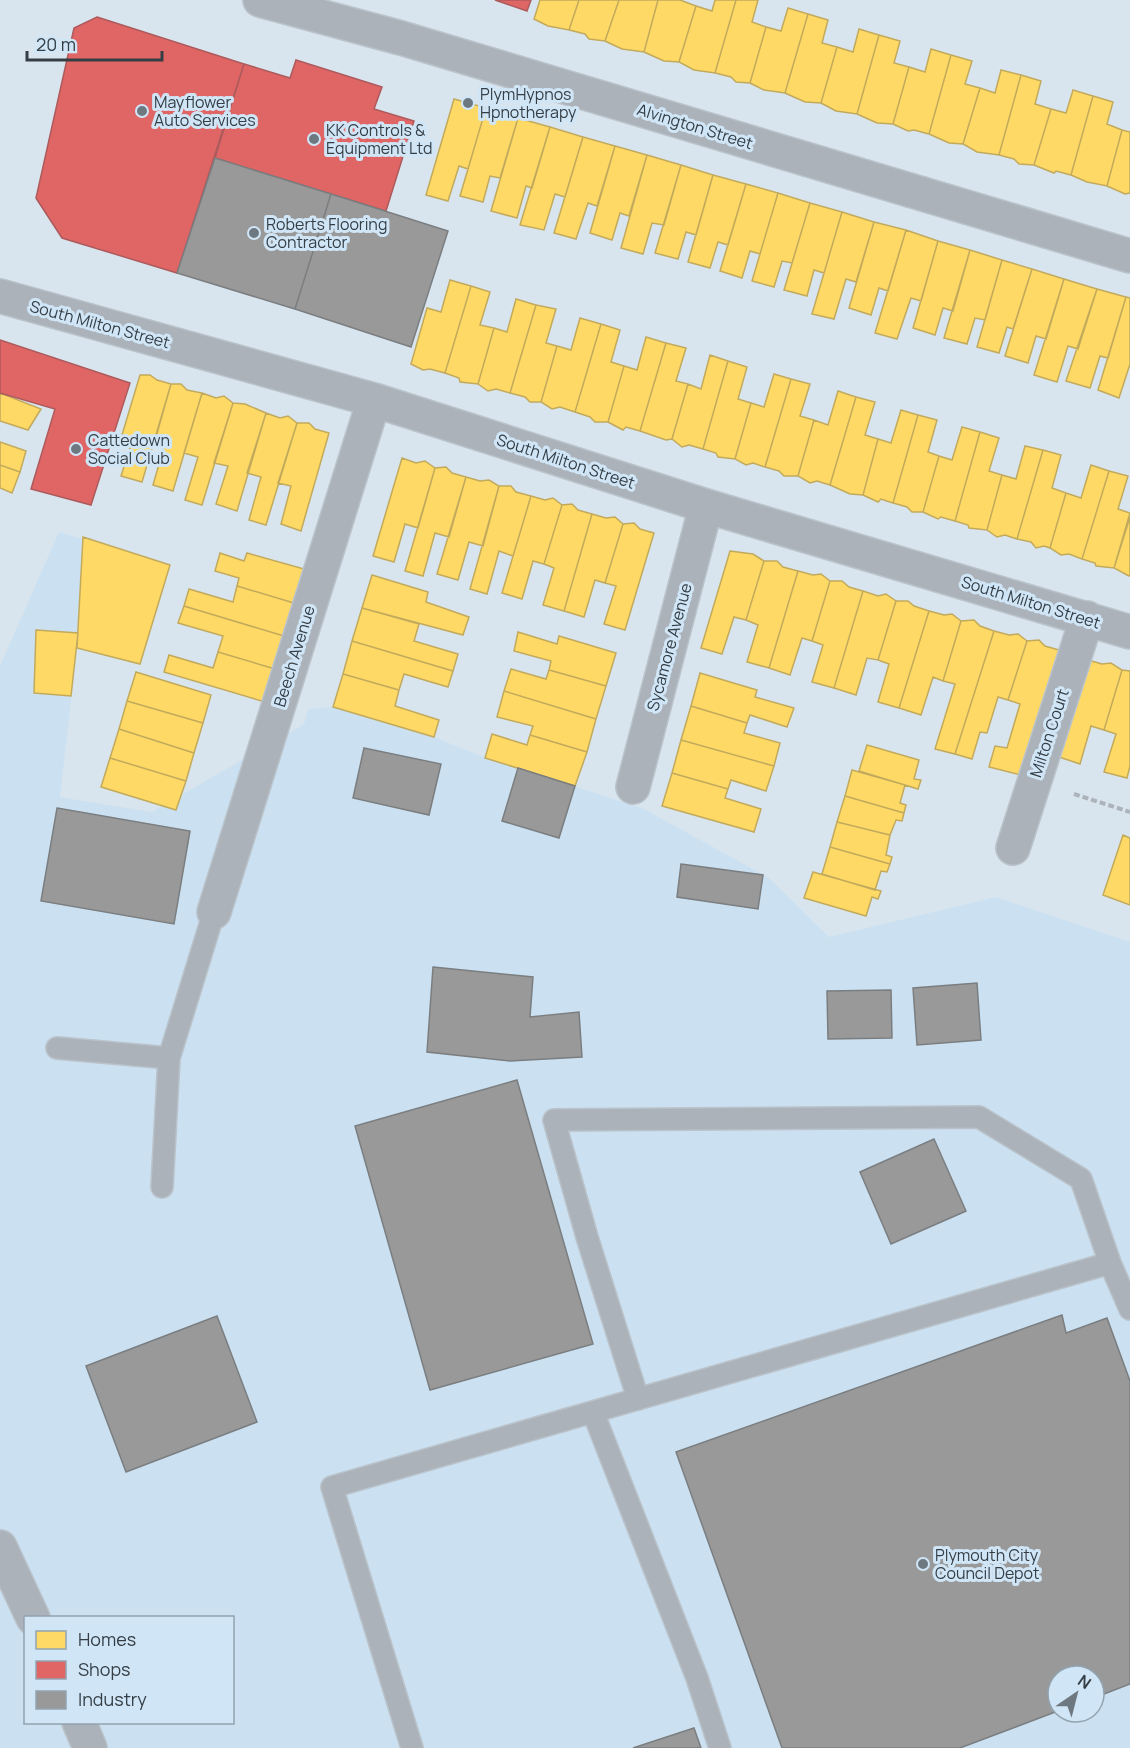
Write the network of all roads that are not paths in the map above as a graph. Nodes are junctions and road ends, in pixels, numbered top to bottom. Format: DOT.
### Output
graph roads {
  1 [pos="260,0"];
  2 [pos="1130,256"];
  3 [pos="0,296"];
  4 [pos="375,400"];
  5 [pos="706,506"];
  6 [pos="1087,618"];
  7 [pos="1130,632"];
  8 [pos="633,787"];
  9 [pos="1013,848"];
  10 [pos="214,912"];
  11 [pos="57,1048"];
  12 [pos="169,1058"];
  13 [pos="162,1187"];
  14 [pos="1110,1263"];
  15 [pos="1130,1310"];
  16 [pos="638,1399"];
  17 [pos="593,1412"];
  18 [pos="0,1547"];
  19 [pos="33,1616"];
  20 [pos="80,1724"];
  21 [pos="90,1748"];
  22 [pos="412,1748"];
  23 [pos="720,1748"];
  1 -- 2 [label="street, Alvington Street"];
  3 -- 4 [label="street, South Milton Street"];
  4 -- 5 [label="street, South Milton Street"];
  4 -- 10 [label="street, Beech Avenue"];
  5 -- 6 [label="street, South Milton Street"];
  5 -- 8 [label="street, Sycamore Avenue"];
  6 -- 7 [label="street, South Milton Street"];
  6 -- 9 [label="street, Milton Court"];
  10 -- 12 [label="lane"];
  11 -- 12 [label="lane"];
  12 -- 13 [label="lane"];
  14 -- 15 [label="lane"];
  14 -- 16 [label="lane"];
  14 -- 16 [label="lane"];
  16 -- 17 [label="lane"];
  17 -- 22 [label="lane"];
  17 -- 23 [label="lane"];
  18 -- 19 [label="street"];
  20 -- 21 [label="street"];
}
